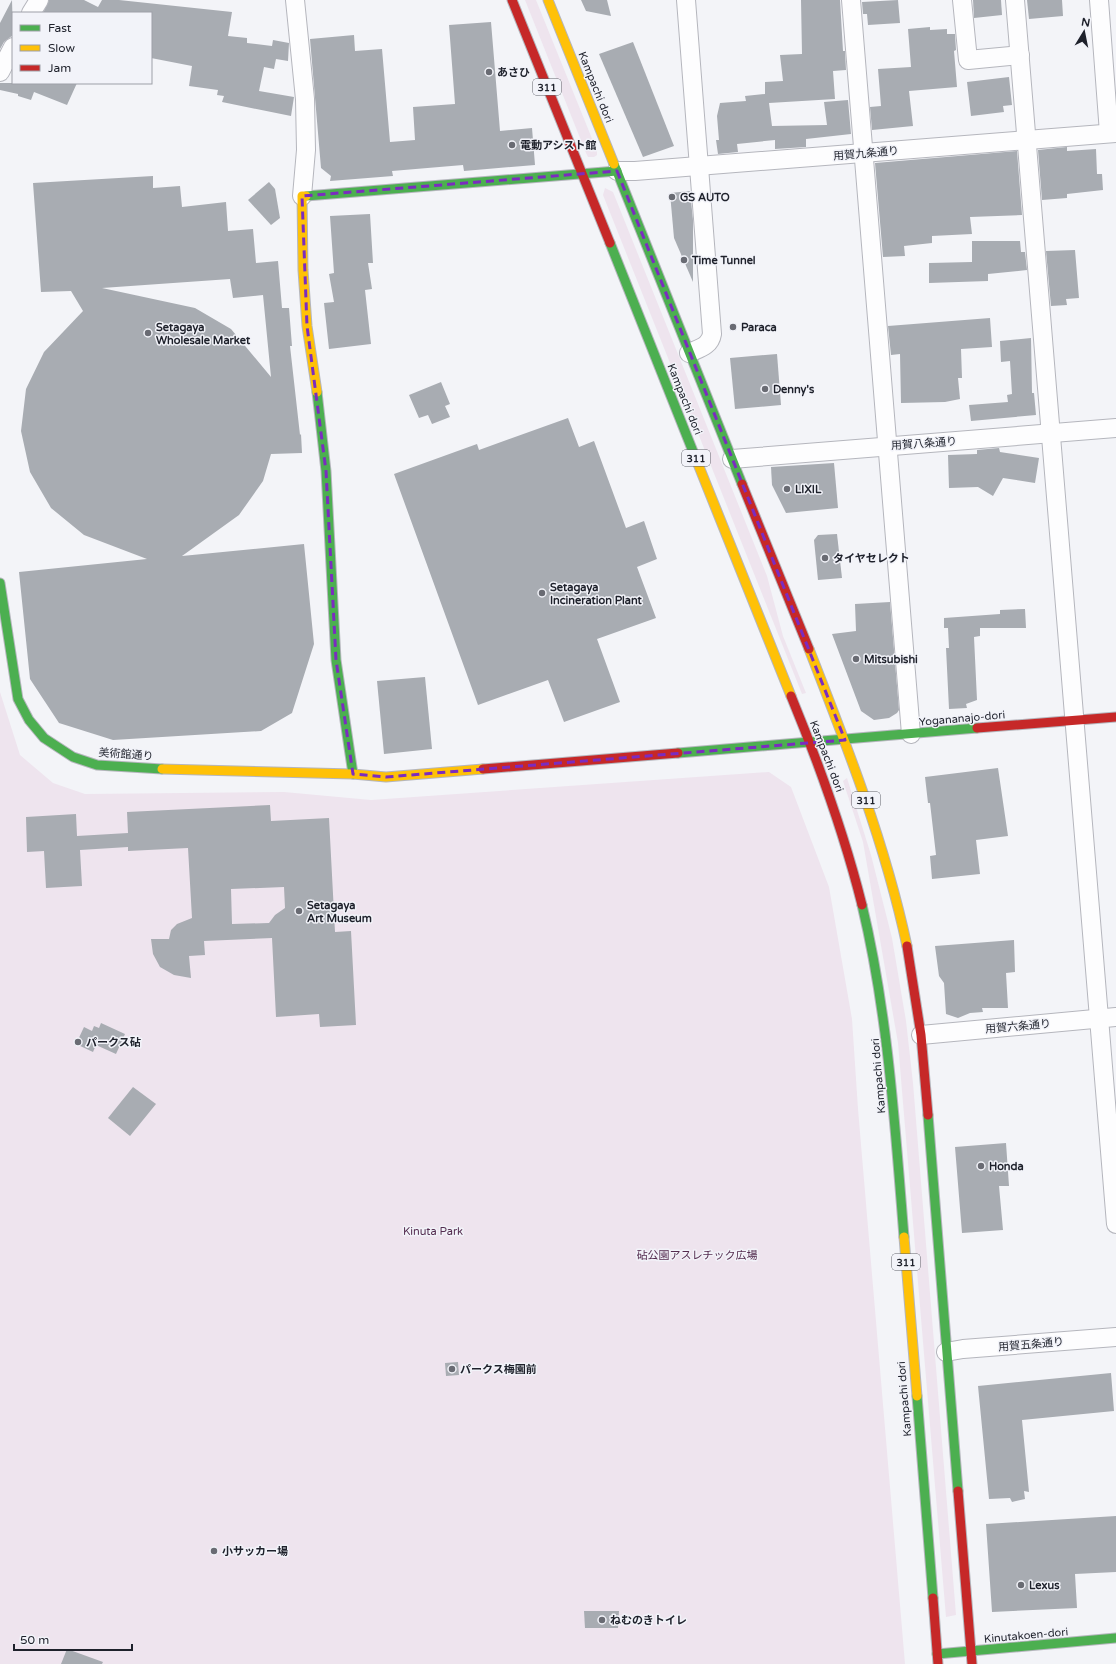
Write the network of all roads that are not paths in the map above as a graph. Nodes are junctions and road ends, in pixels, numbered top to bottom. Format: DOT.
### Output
graph roads {
  1 [pos="39,0"];
  2 [pos="295,0"];
  3 [pos="512,0"];
  4 [pos="548,0"];
  5 [pos="686,0"];
  6 [pos="851,0"];
  7 [pos="962,0"];
  8 [pos="1015,0"];
  9 [pos="1099,0"];
  10 [pos="32,12"];
  11 [pos="12,49"];
  12 [pos="1020,55"];
  13 [pos="0,72"];
  14 [pos="1112,133"];
  15 [pos="1027,139"];
  16 [pos="863,153"];
  17 [pos="698,166"];
  18 [pos="617,172"];
  19 [pos="582,174"];
  20 [pos="302,196"];
  21 [pos="689,353"];
  22 [pos="1116,428"];
  23 [pos="1052,433"];
  24 [pos="887,446"];
  25 [pos="732,459"];
  26 [pos="0,583"];
  27 [pos="1116,717"];
  28 [pos="1074,721"];
  29 [pos="911,734"];
  30 [pos="845,740"];
  31 [pos="810,743"];
  32 [pos="353,774"];
  33 [pos="1108,1018"];
  34 [pos="921,1035"];
  35 [pos="1116,1224"];
  36 [pos="1116,1337"];
  37 [pos="946,1352"];
  38 [pos="1116,1638"];
  39 [pos="971,1651"];
  40 [pos="937,1654"];
  41 [pos="938,1664"];
  42 [pos="972,1664"];
  1 -- 10 [label="street"];
  2 -- 20 [label="street"];
  3 -- 19 [label="main road, Kampachi dori / 311"];
  4 -- 18 [label="main road, Kampachi dori / 311"];
  5 -- 17 [label="street"];
  6 -- 16 [label="street"];
  7 -- 12 [label="street"];
  8 -- 12 [label="street"];
  9 -- 14 [label="street"];
  11 -- 13 [label="street"];
  12 -- 15 [label="street"];
  14 -- 15 [label="street, 用賀九条通り"];
  15 -- 16 [label="street, 用賀九条通り"];
  15 -- 23 [label="street"];
  16 -- 17 [label="street, 用賀九条通り"];
  16 -- 24 [label="street"];
  17 -- 18 [label="street, 用賀九条通り"];
  17 -- 21 [label="street"];
  18 -- 19 [label="main road"];
  18 -- 21 [label="main road, Kampachi dori / 311"];
  19 -- 20 [label="main road"];
  19 -- 31 [label="main road, Kampachi dori / 311"];
  20 -- 32 [label="main road"];
  21 -- 25 [label="main road, Kampachi dori / 311"];
  22 -- 23 [label="street, 用賀八条通り"];
  23 -- 24 [label="street, 用賀八条通り"];
  23 -- 28 [label="street"];
  24 -- 25 [label="street, 用賀八条通り"];
  24 -- 29 [label="street"];
  25 -- 30 [label="main road, Kampachi dori / 311"];
  26 -- 32 [label="main road, 美術館通り"];
  27 -- 28 [label="main road, Yogananajo-dori"];
  28 -- 29 [label="main road, Yogananajo-dori"];
  28 -- 33 [label="street"];
  29 -- 30 [label="main road, Yogananajo-dori"];
  30 -- 31 [label="main road, Yogananajo-dori"];
  30 -- 34 [label="main road, Kampachi dori / 311"];
  31 -- 32 [label="main road, 美術館通り"];
  31 -- 40 [label="main road, Kampachi dori / 311"];
  33 -- 34 [label="street, 用賀六条通り"];
  33 -- 35 [label="street"];
  34 -- 37 [label="main road, Kampachi dori / 311"];
  36 -- 37 [label="street, 用賀五条通り"];
  37 -- 39 [label="main road, Kampachi dori / 311"];
  38 -- 39 [label="main road, Kinutakoen-dori"];
  39 -- 40 [label="main road, Kinutakoen-dori"];
  39 -- 42 [label="main road, Kampachi dori / 311"];
  40 -- 41 [label="main road, Kampachi dori / 311"];
}
